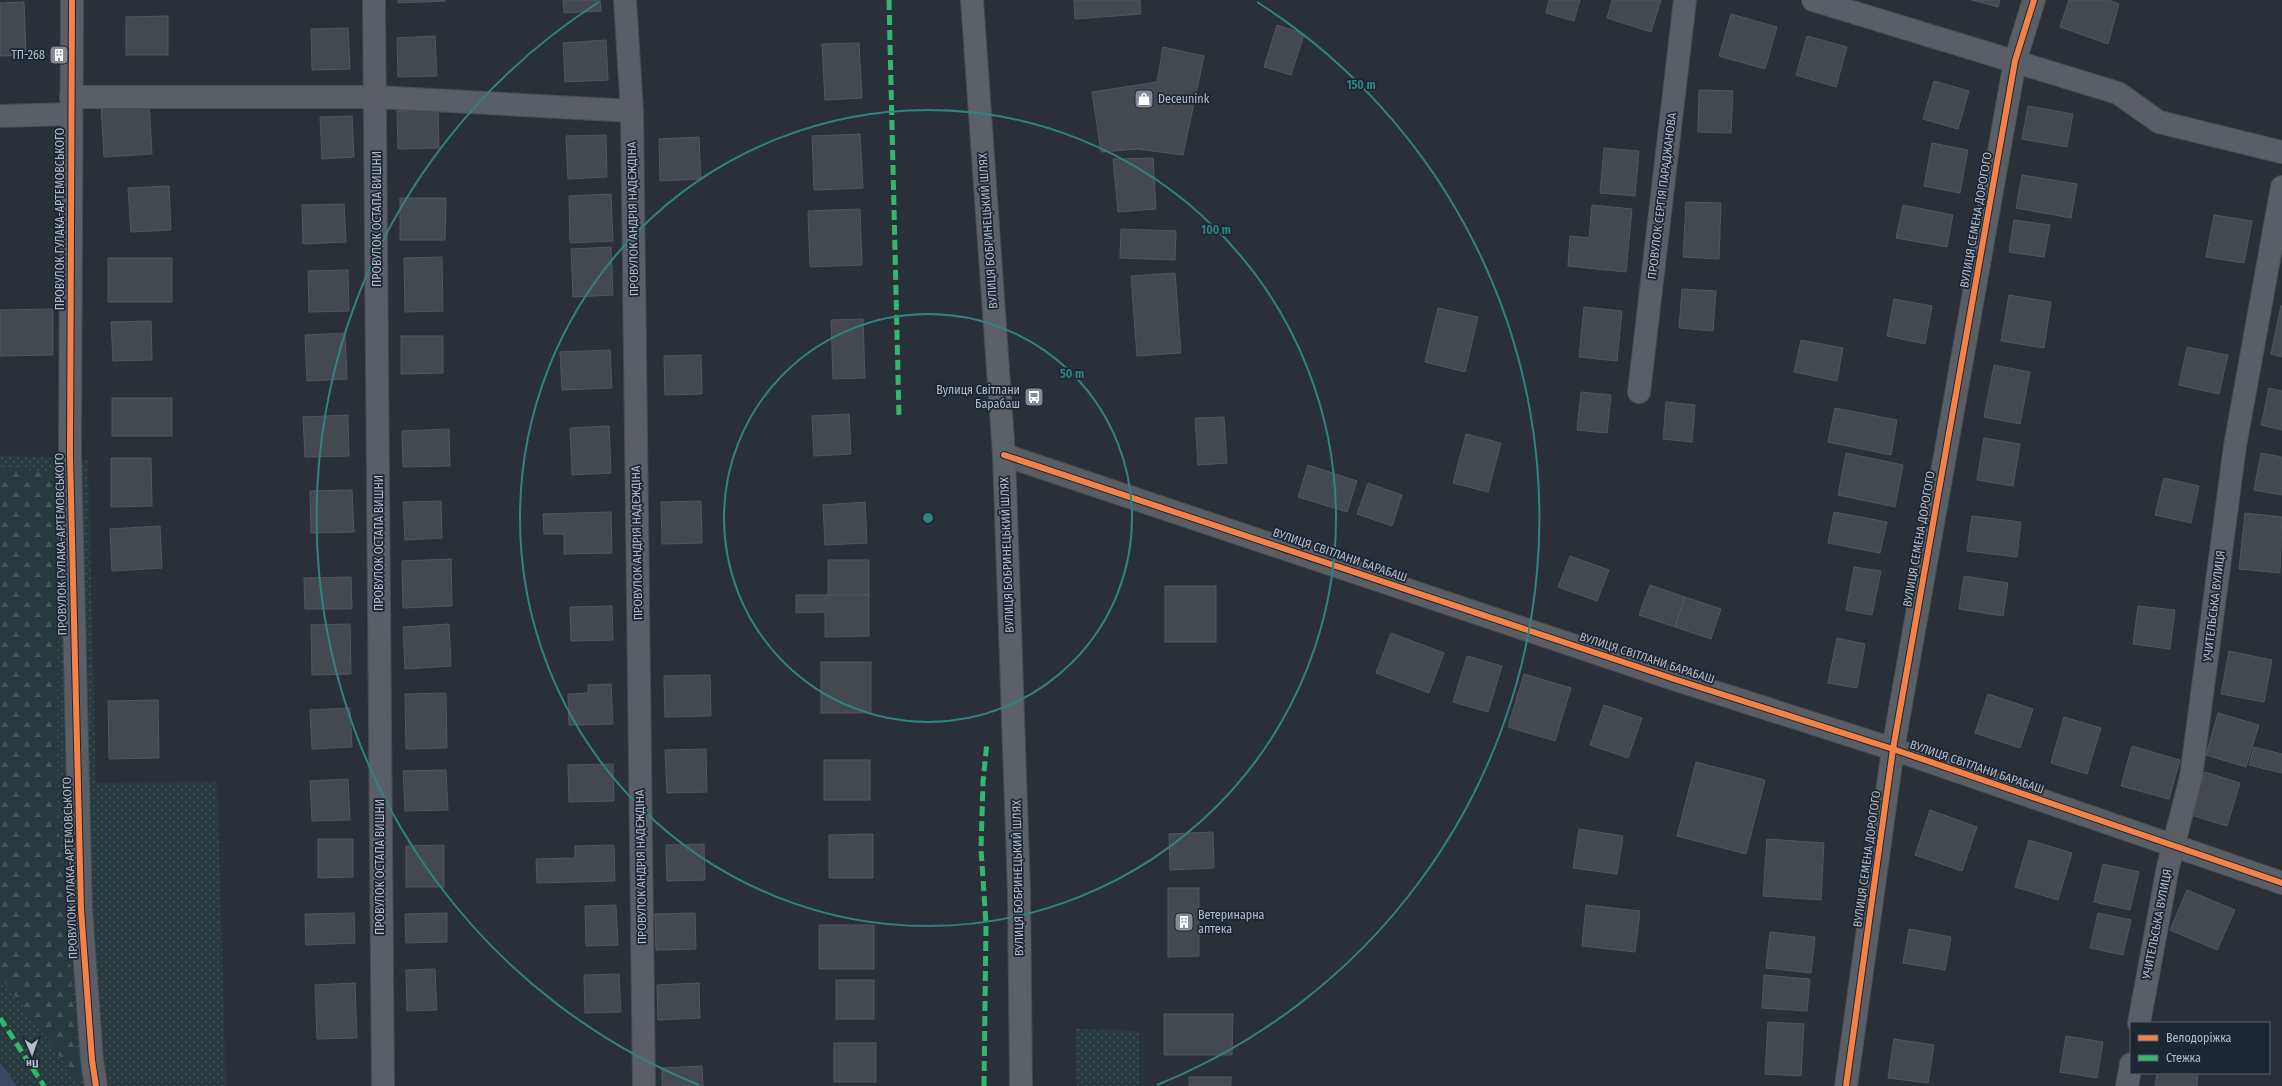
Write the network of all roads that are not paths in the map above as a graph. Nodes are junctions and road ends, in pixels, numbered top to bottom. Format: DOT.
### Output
graph roads {
  1 [pos="72,0"];
  2 [pos="374,0"];
  3 [pos="625,0"];
  4 [pos="972,0"];
  5 [pos="1685,0"];
  6 [pos="1813,0"];
  7 [pos="2034,0"];
  8 [pos="2015,61"];
  9 [pos="376,97"];
  10 [pos="71,105"];
  11 [pos="632,111"];
  12 [pos="0,116"];
  13 [pos="2282,152"];
  14 [pos="2282,187"];
  15 [pos="1639,392"];
  16 [pos="1004,455"];
  17 [pos="1893,749"];
  18 [pos="2173,847"];
  19 [pos="2282,883"];
  20 [pos="2139,1022"];
  21 [pos="2130,1070"];
  22 [pos="96,1086"];
  23 [pos="383,1086"];
  24 [pos="644,1086"];
  25 [pos="1021,1086"];
  26 [pos="1846,1086"];
  27 [pos="2127,1086"];
  1 -- 10 [label="street, ПРОВУЛОК ГУЛАКА-АРТЕМОВСЬКОГО"];
  2 -- 9 [label="street, ПРОВУЛОК ОСТАПА ВИШНИ"];
  3 -- 11 [label="street, ПРОВУЛОК АНДРІЯ НАДЄЖДІНА"];
  4 -- 16 [label="main road, ВУЛИЦЯ БОБРИНЕЦЬКИЙ ШЛЯХ"];
  5 -- 15 [label="street, ПРОВУЛОК СЕРГІЯ ПАРАДЖАНОВА"];
  6 -- 8 [label="street"];
  7 -- 8 [label="street, ВУЛИЦЯ СЕМЕНА ДОРОГОГО"];
  8 -- 13 [label="street"];
  8 -- 17 [label="street, ВУЛИЦЯ СЕМЕНА ДОРОГОГО"];
  9 -- 10 [label="street"];
  9 -- 11 [label="street"];
  9 -- 23 [label="street, ПРОВУЛОК ОСТАПА ВИШНИ"];
  10 -- 12 [label="street"];
  10 -- 22 [label="street, ПРОВУЛОК ГУЛАКА-АРТЕМОВСЬКОГО"];
  11 -- 24 [label="street, ПРОВУЛОК АНДРІЯ НАДЄЖДІНА"];
  14 -- 18 [label="street, УЧИТЕЛЬСЬКА ВУЛИЦЯ"];
  16 -- 17 [label="street, ВУЛИЦЯ СВІТЛАНИ БАРАБАШ"];
  16 -- 25 [label="main road, ВУЛИЦЯ БОБРИНЕЦЬКИЙ ШЛЯХ"];
  17 -- 18 [label="street, ВУЛИЦЯ СВІТЛАНИ БАРАБАШ"];
  17 -- 26 [label="street, ВУЛИЦЯ СЕМЕНА ДОРОГОГО"];
  18 -- 19 [label="street, ВУЛИЦЯ СВІТЛАНИ БАРАБАШ"];
  18 -- 20 [label="street, УЧИТЕЛЬСЬКА ВУЛИЦЯ"];
  21 -- 27 [label="street"];
}
